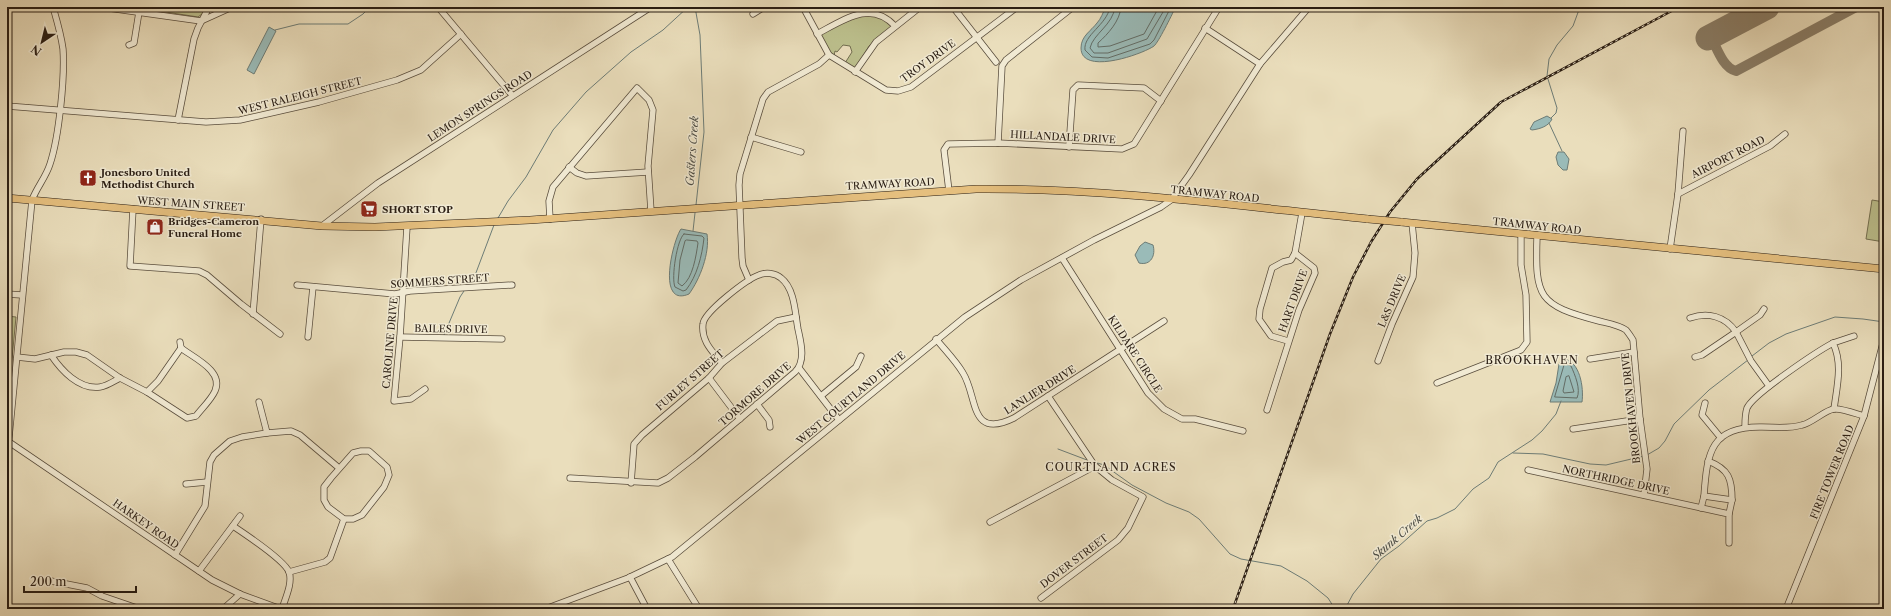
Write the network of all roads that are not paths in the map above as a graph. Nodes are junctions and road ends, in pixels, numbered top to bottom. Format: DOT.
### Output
graph roads {
  1 [pos="53,7"];
  2 [pos="105,7"];
  3 [pos="209,7"];
  4 [pos="232,7"];
  5 [pos="438,7"];
  6 [pos="651,7"];
  7 [pos="764,7"];
  8 [pos="803,7"];
  9 [pos="920,7"];
  10 [pos="952,7"];
  11 [pos="1017,7"];
  12 [pos="1073,7"];
  13 [pos="1219,7"];
  14 [pos="1308,7"];
  15 [pos="139,12"];
  16 [pos="753,14"];
  17 [pos="201,21"];
  18 [pos="895,26"];
  19 [pos="1205,28"];
  20 [pos="461,34"];
  21 [pos="817,34"];
  22 [pos="976,37"];
  23 [pos="129,46"];
  24 [pos="829,55"];
  25 [pos="996,62"];
  26 [pos="1260,64"];
  27 [pos="855,72"];
  28 [pos="512,95"];
  29 [pos="1161,100"];
  30 [pos="7,106"];
  31 [pos="59,111"];
  32 [pos="178,120"];
  33 [pos="1683,131"];
  34 [pos="1785,134"];
  35 [pos="751,137"];
  36 [pos="998,143"];
  37 [pos="1069,147"];
  38 [pos="801,152"];
  39 [pos="569,167"];
  40 [pos="648,172"];
  41 [pos="949,190"];
  42 [pos="1678,194"];
  43 [pos="7,198"];
  44 [pos="32,200"];
  45 [pos="1171,200"];
  46 [pos="741,205"];
  47 [pos="133,209"];
  48 [pos="651,211"];
  49 [pos="1302,213"];
  50 [pos="550,218"];
  51 [pos="261,219"];
  52 [pos="542,219"];
  53 [pos="1412,223"];
  54 [pos="322,226"];
  55 [pos="407,227"];
  56 [pos="1521,234"];
  57 [pos="1537,236"];
  58 [pos="1670,249"];
  59 [pos="1295,253"];
  60 [pos="1062,258"];
  61 [pos="1884,270"];
  62 [pos="749,280"];
  63 [pos="296,285"];
  64 [pos="512,285"];
  65 [pos="313,287"];
  66 [pos="403,292"];
  67 [pos="7,294"];
  68 [pos="22,295"];
  69 [pos="1764,309"];
  70 [pos="253,314"];
  71 [pos="796,316"];
  72 [pos="1690,318"];
  73 [pos="1164,321"];
  74 [pos="1736,332"];
  75 [pos="280,334"];
  76 [pos="1854,336"];
  77 [pos="308,337"];
  78 [pos="400,337"];
  79 [pos="502,339"];
  80 [pos="936,339"];
  81 [pos="1884,339"];
  82 [pos="1288,341"];
  83 [pos="1833,343"];
  84 [pos="1120,349"];
  85 [pos="1634,352"];
  86 [pos="51,355"];
  87 [pos="861,356"];
  88 [pos="17,357"];
  89 [pos="1695,357"];
  90 [pos="1590,359"];
  91 [pos="1378,361"];
  92 [pos="722,363"];
  93 [pos="799,368"];
  94 [pos="120,378"];
  95 [pos="709,378"];
  96 [pos="1437,383"];
  97 [pos="1769,386"];
  98 [pos="425,390"];
  99 [pos="147,392"];
  100 [pos="820,396"];
  101 [pos="1048,396"];
  102 [pos="259,402"];
  103 [pos="1704,403"];
  104 [pos="757,404"];
  105 [pos="1834,409"];
  106 [pos="1267,410"];
  107 [pos="1864,416"];
  108 [pos="740,419"];
  109 [pos="1640,419"];
  110 [pos="839,420"];
  111 [pos="770,426"];
  112 [pos="1745,426"];
  113 [pos="1573,428"];
  114 [pos="1243,431"];
  115 [pos="267,433"];
  116 [pos="1721,438"];
  117 [pos="9,442"];
  118 [pos="7,458"];
  119 [pos="1708,461"];
  120 [pos="1095,466"];
  121 [pos="339,468"];
  122 [pos="1528,470"];
  123 [pos="570,478"];
  124 [pos="207,482"];
  125 [pos="631,483"];
  126 [pos="186,484"];
  127 [pos="1644,495"];
  128 [pos="1704,496"];
  129 [pos="1732,500"];
  130 [pos="1701,508"];
  131 [pos="1729,514"];
  132 [pos="240,516"];
  133 [pos="344,519"];
  134 [pos="990,522"];
  135 [pos="233,526"];
  136 [pos="1729,543"];
  137 [pos="175,555"];
  138 [pos="668,559"];
  139 [pos="199,571"];
  140 [pos="289,572"];
  141 [pos="630,577"];
  142 [pos="51,581"];
  143 [pos="240,594"];
  144 [pos="1041,598"];
  145 [pos="140,609"];
  146 [pos="223,609"];
  147 [pos="281,609"];
  148 [pos="545,609"];
  149 [pos="647,609"];
  150 [pos="699,609"];
  151 [pos="1786,609"];
  1 -- 31 [label="street"];
  2 -- 15 [label="street"];
  3 -- 17 [label="street"];
  4 -- 17 [label="street"];
  5 -- 20 [label="street"];
  6 -- 28 [label="street, LEMON SPRINGS ROAD"];
  7 -- 16 [label="street"];
  8 -- 21 [label="street, TROY DRIVE"];
  9 -- 18 [label="street"];
  10 -- 22 [label="street"];
  11 -- 22 [label="street, TROY DRIVE"];
  12 -- 36 [label="street"];
  13 -- 19 [label="street, HILLANDALE DRIVE"];
  14 -- 26 [label="street"];
  15 -- 17 [label="street"];
  15 -- 23 [label="street"];
  17 -- 32 [label="street"];
  18 -- 21 [label="street"];
  18 -- 27 [label="street"];
  19 -- 26 [label="street"];
  19 -- 29 [label="street, HILLANDALE DRIVE"];
  20 -- 28 [label="street"];
  20 -- 32 [label="street, WEST RALEIGH STREET"];
  21 -- 24 [label="street, TROY DRIVE"];
  22 -- 25 [label="street"];
  22 -- 27 [label="street, TROY DRIVE"];
  24 -- 27 [label="street, TROY DRIVE"];
  24 -- 35 [label="street"];
  26 -- 45 [label="street"];
  28 -- 54 [label="street, LEMON SPRINGS ROAD"];
  29 -- 37 [label="street, HILLANDALE DRIVE"];
  29 -- 37 [label="street"];
  30 -- 31 [label="street, WEST RALEIGH STREET"];
  31 -- 32 [label="street, WEST RALEIGH STREET"];
  31 -- 44 [label="street"];
  33 -- 42 [label="street, AIRPORT ROAD"];
  34 -- 42 [label="street, AIRPORT ROAD"];
  35 -- 38 [label="street"];
  35 -- 46 [label="street"];
  36 -- 37 [label="street, HILLANDALE DRIVE"];
  36 -- 41 [label="street, HILLANDALE DRIVE"];
  39 -- 40 [label="street"];
  39 -- 40 [label="street"];
  39 -- 50 [label="street"];
  40 -- 48 [label="street"];
  41 -- 45 [label="main road, TRAMWAY ROAD"];
  41 -- 46 [label="main road, TRAMWAY ROAD"];
  42 -- 58 [label="street, AIRPORT ROAD"];
  43 -- 44 [label="main road, WEST MAIN STREET"];
  44 -- 47 [label="main road, WEST MAIN STREET"];
  44 -- 68 [label="street"];
  45 -- 49 [label="main road, TRAMWAY ROAD"];
  45 -- 60 [label="street, WEST COURTLAND DRIVE"];
  46 -- 48 [label="main road, TRAMWAY ROAD"];
  46 -- 62 [label="street"];
  47 -- 51 [label="main road, WEST MAIN STREET"];
  47 -- 70 [label="street"];
  48 -- 50 [label="main road, TRAMWAY ROAD"];
  49 -- 53 [label="main road, TRAMWAY ROAD, bridge"];
  49 -- 59 [label="street, HART DRIVE"];
  50 -- 52 [label="main road, TRAMWAY ROAD"];
  51 -- 54 [label="main road, WEST MAIN STREET"];
  51 -- 70 [label="street"];
  52 -- 55 [label="main road, WEST MAIN STREET"];
  53 -- 56 [label="main road, TRAMWAY ROAD"];
  53 -- 91 [label="street, L&S DRIVE"];
  54 -- 55 [label="main road, WEST MAIN STREET"];
  55 -- 66 [label="street, CAROLINE DRIVE"];
  56 -- 57 [label="main road, TRAMWAY ROAD"];
  56 -- 96 [label="street"];
  57 -- 58 [label="main road, TRAMWAY ROAD"];
  57 -- 85 [label="street, BROOKHAVEN DRIVE"];
  58 -- 61 [label="main road, TRAMWAY ROAD"];
  59 -- 82 [label="street, HART DRIVE"];
  59 -- 82 [label="street, HART DRIVE"];
  60 -- 80 [label="street, WEST COURTLAND DRIVE"];
  60 -- 84 [label="street, KILDARE CIRCLE"];
  62 -- 71 [label="street, TORMORE DRIVE"];
  62 -- 92 [label="street, TORMORE DRIVE"];
  63 -- 65 [label="street, SOMMERS STREET"];
  64 -- 66 [label="street, SOMMERS STREET"];
  65 -- 66 [label="street, SOMMERS STREET"];
  65 -- 77 [label="street"];
  66 -- 78 [label="street, CAROLINE DRIVE"];
  67 -- 68 [label="street"];
  68 -- 88 [label="street"];
  69 -- 74 [label="street"];
  70 -- 75 [label="street"];
  71 -- 92 [label="street, FURLEY STREET"];
  71 -- 93 [label="street, TORMORE DRIVE"];
  72 -- 74 [label="street"];
  73 -- 84 [label="street, LANLIER DRIVE"];
  74 -- 89 [label="street"];
  74 -- 97 [label="street"];
  76 -- 83 [label="street"];
  78 -- 79 [label="street, BAILES DRIVE"];
  78 -- 98 [label="street, CAROLINE DRIVE"];
  80 -- 101 [label="street, LANLIER DRIVE"];
  80 -- 110 [label="street, WEST COURTLAND DRIVE"];
  81 -- 107 [label="street, FIRE TOWER ROAD"];
  82 -- 106 [label="street, HART DRIVE"];
  83 -- 97 [label="street"];
  83 -- 105 [label="street"];
  84 -- 101 [label="street, LANLIER DRIVE"];
  84 -- 114 [label="street, KILDARE CIRCLE"];
  85 -- 90 [label="street"];
  85 -- 109 [label="street, BROOKHAVEN DRIVE"];
  86 -- 88 [label="street"];
  86 -- 94 [label="street"];
  86 -- 94 [label="street"];
  87 -- 100 [label="street"];
  88 -- 117 [label="street"];
  92 -- 95 [label="street, FURLEY STREET"];
  93 -- 100 [label="street"];
  93 -- 104 [label="street, TORMORE DRIVE"];
  94 -- 99 [label="street"];
  95 -- 108 [label="street"];
  95 -- 125 [label="street, FURLEY STREET"];
  97 -- 112 [label="street"];
  99 -- 99 [label="street"];
  100 -- 110 [label="street"];
  101 -- 120 [label="street"];
  102 -- 115 [label="street"];
  103 -- 116 [label="street"];
  104 -- 108 [label="street, TORMORE DRIVE"];
  104 -- 111 [label="street"];
  105 -- 107 [label="street"];
  105 -- 112 [label="street"];
  107 -- 151 [label="street, FIRE TOWER ROAD"];
  108 -- 125 [label="street, TORMORE DRIVE"];
  109 -- 113 [label="street"];
  109 -- 127 [label="street, BROOKHAVEN DRIVE"];
  110 -- 138 [label="street, WEST COURTLAND DRIVE"];
  112 -- 116 [label="street"];
  115 -- 121 [label="street"];
  115 -- 124 [label="street"];
  116 -- 119 [label="street"];
  117 -- 118 [label="street"];
  117 -- 137 [label="street, HARKEY ROAD"];
  119 -- 128 [label="street"];
  119 -- 129 [label="street"];
  120 -- 134 [label="street"];
  120 -- 144 [label="street, DOVER STREET"];
  121 -- 133 [label="street"];
  121 -- 133 [label="street"];
  122 -- 127 [label="street, NORTHRIDGE DRIVE"];
  123 -- 125 [label="street, TORMORE DRIVE"];
  124 -- 126 [label="street"];
  124 -- 137 [label="street"];
  127 -- 130 [label="street, NORTHRIDGE DRIVE"];
  128 -- 129 [label="street"];
  128 -- 130 [label="street"];
  129 -- 131 [label="street"];
  130 -- 131 [label="street, NORTHRIDGE DRIVE"];
  131 -- 136 [label="street"];
  132 -- 135 [label="street"];
  133 -- 140 [label="street"];
  135 -- 139 [label="street"];
  135 -- 140 [label="street"];
  137 -- 139 [label="street, HARKEY ROAD"];
  138 -- 141 [label="street, WEST COURTLAND DRIVE"];
  138 -- 150 [label="street"];
  139 -- 143 [label="street, HARKEY ROAD"];
  140 -- 147 [label="street"];
  141 -- 148 [label="street, WEST COURTLAND DRIVE"];
  141 -- 149 [label="street"];
  142 -- 145 [label="street"];
  143 -- 146 [label="street"];
  143 -- 147 [label="street, HARKEY ROAD"];
}
